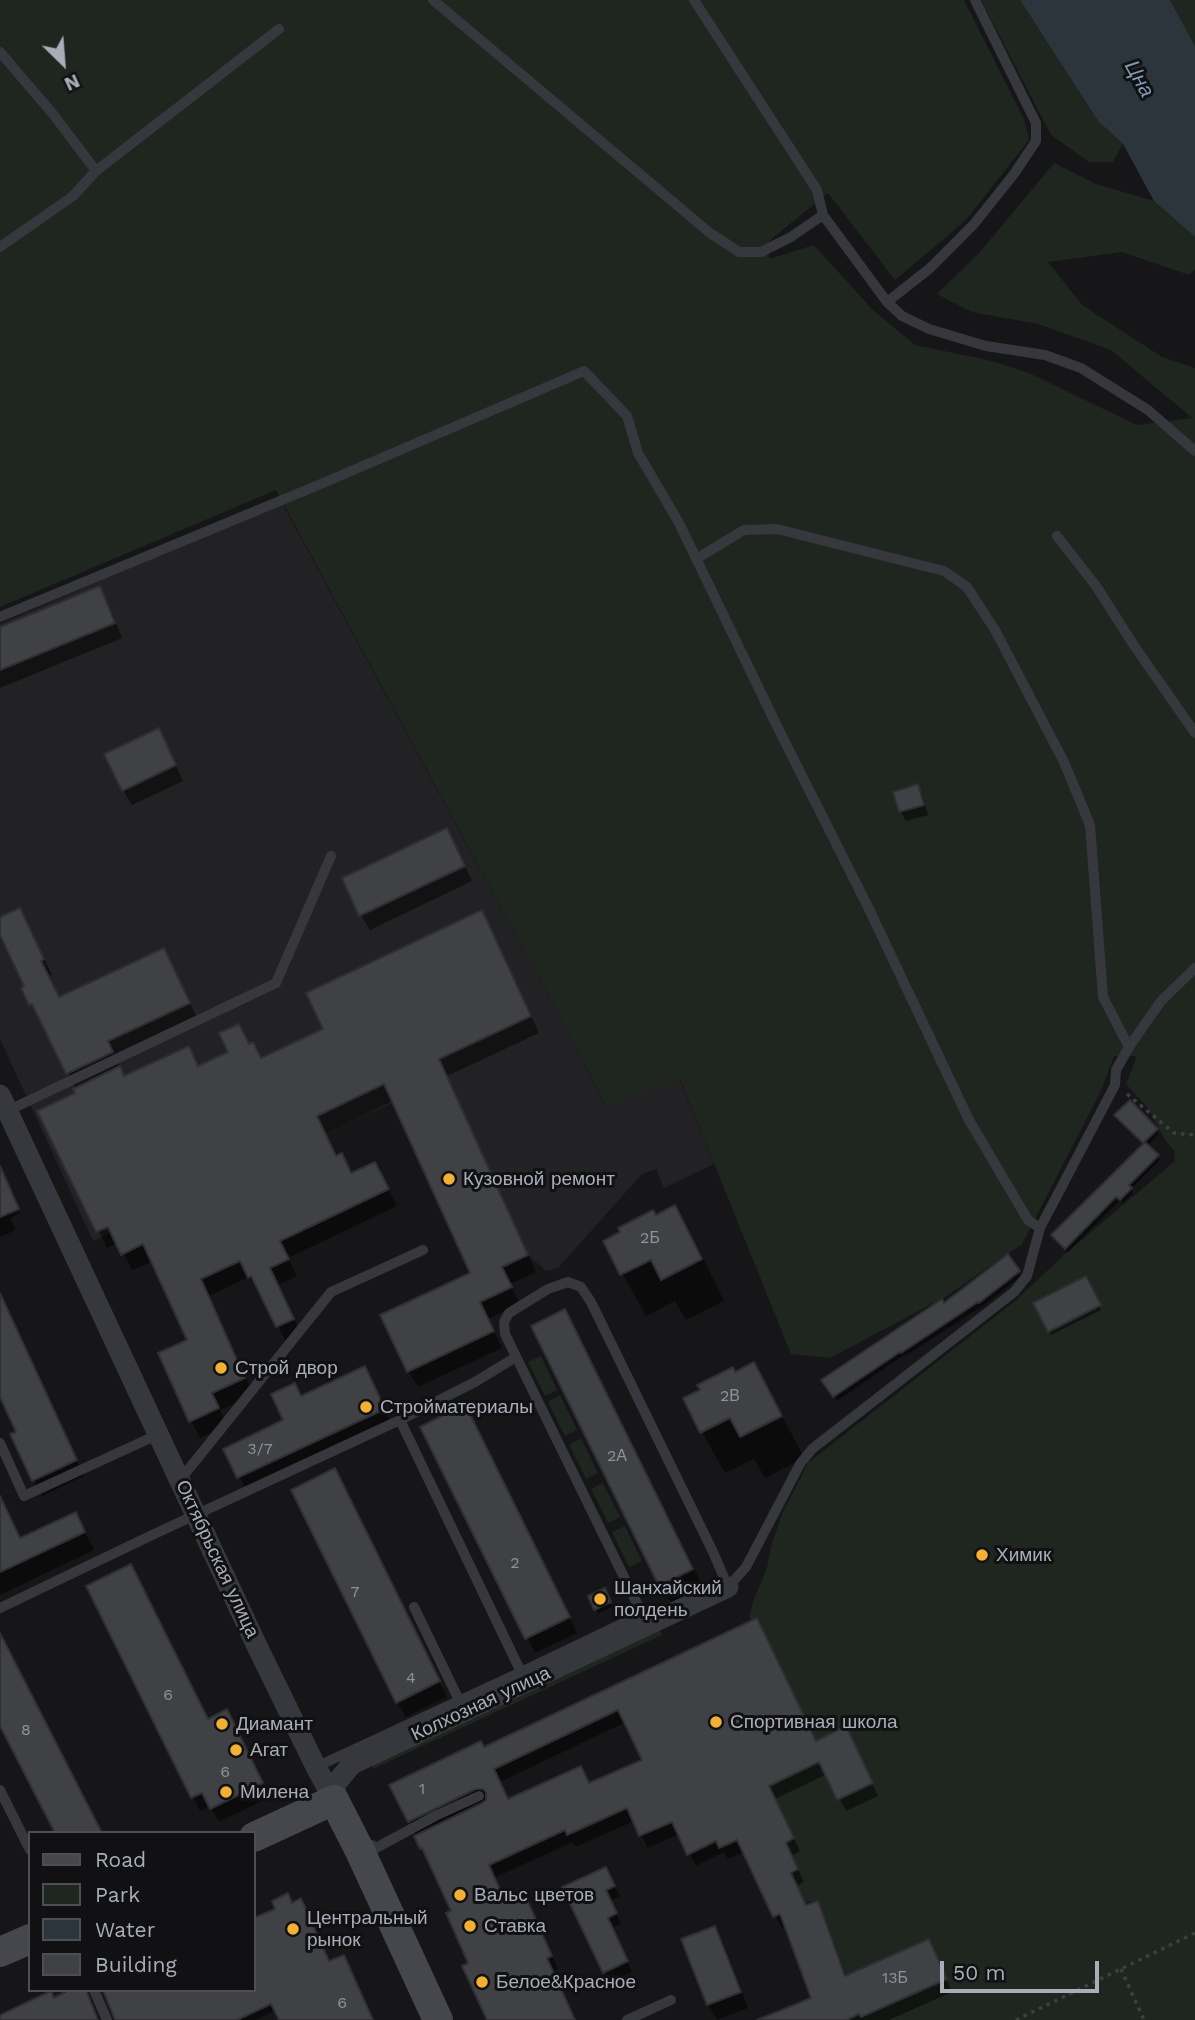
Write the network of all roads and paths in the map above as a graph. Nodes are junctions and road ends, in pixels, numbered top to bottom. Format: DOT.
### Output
graph roads {
  1 [pos="433,0"];
  2 [pos="694,0"];
  3 [pos="975,0"];
  4 [pos="279,29"];
  5 [pos="0,52"];
  6 [pos="96,171"];
  7 [pos="823,215"];
  8 [pos="0,247"];
  9 [pos="887,302"];
  10 [pos="1195,450"];
  11 [pos="1057,536"];
  12 [pos="696,559"];
  13 [pos="0,617"];
  14 [pos="1195,733"];
  15 [pos="331,856"];
  16 [pos="1195,968"];
  17 [pos="1129,1047"];
  18 [pos="1115,1085"];
  19 [pos="2,1107"];
  20 [pos="1195,1135"];
  21 [pos="1040,1228"];
  22 [pos="423,1250"];
  23 [pos="516,1357"];
  24 [pos="400,1420"];
  25 [pos="159,1434"];
  26 [pos="0,1443"];
  27 [pos="180,1480"];
  28 [pos="196,1514"];
  29 [pos="728,1587"];
  30 [pos="414,1607"];
  31 [pos="0,1608"];
  32 [pos="645,1620"];
  33 [pos="521,1672"];
  34 [pos="459,1700"];
  35 [pos="316,1767"];
  36 [pos="0,1790"];
  37 [pos="479,1796"];
  38 [pos="334,1800"];
  39 [pos="256,1836"];
  40 [pos="28,1846"];
  41 [pos="360,1851"];
  42 [pos="1195,1933"];
  43 [pos="28,1940"];
  44 [pos="0,1952"];
  45 [pos="1121,1969"];
  46 [pos="95,1992"];
  47 [pos="671,2000"];
  48 [pos="107,2020"];
  49 [pos="438,2020"];
  50 [pos="627,2020"];
  51 [pos="1016,2020"];
  52 [pos="1144,2020"];
  1 -- 7 [label="lane"];
  2 -- 7 [label="lane"];
  3 -- 9 [label="lane"];
  4 -- 6 [label="lane"];
  5 -- 6 [label="lane"];
  6 -- 8 [label="lane"];
  7 -- 9 [label="lane"];
  9 -- 10 [label="lane"];
  11 -- 14 [label="lane"];
  12 -- 13 [label="lane"];
  12 -- 17 [label="lane"];
  12 -- 21 [label="lane"];
  15 -- 19 [label="lane"];
  16 -- 17 [label="lane"];
  17 -- 18 [label="lane"];
  18 -- 20 [label="path"];
  18 -- 21 [label="lane"];
  19 -- 25 [label="street, Октябрьская улица"];
  21 -- 29 [label="lane"];
  22 -- 27 [label="lane"];
  23 -- 24 [label="lane"];
  23 -- 29 [label="lane"];
  23 -- 32 [label="lane"];
  24 -- 28 [label="lane"];
  24 -- 33 [label="lane"];
  25 -- 26 [label="lane"];
  25 -- 27 [label="street, Октябрьская улица"];
  27 -- 28 [label="street, Октябрьская улица"];
  28 -- 31 [label="lane"];
  28 -- 35 [label="street, Октябрьская улица"];
  29 -- 32 [label="street, Колхозная улица"];
  30 -- 34 [label="lane"];
  32 -- 33 [label="lane"];
  32 -- 38 [label="street, Колхозная улица"];
  33 -- 34 [label="lane"];
  34 -- 35 [label="lane"];
  35 -- 38 [label="street, Октябрьская улица"];
  36 -- 40 [label="lane"];
  37 -- 41 [label="lane"];
  38 -- 39 [label="street"];
  38 -- 41 [label="street, Октябрьская улица"];
  41 -- 49 [label="street, Октябрьская улица"];
  42 -- 45 [label="path"];
  43 -- 44 [label="street"];
  45 -- 51 [label="path"];
  45 -- 52 [label="path"];
  46 -- 48 [label="lane"];
  47 -- 50 [label="lane"];
}
